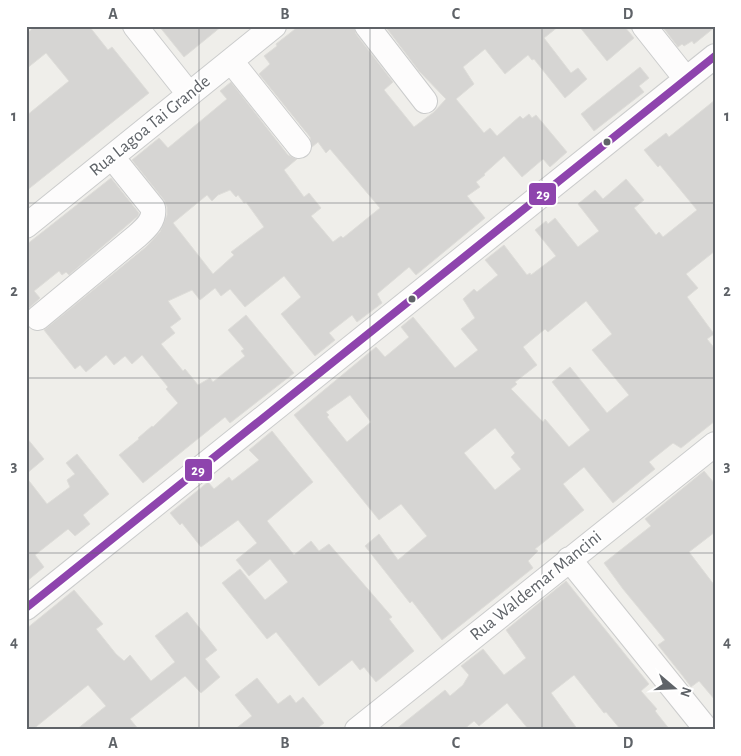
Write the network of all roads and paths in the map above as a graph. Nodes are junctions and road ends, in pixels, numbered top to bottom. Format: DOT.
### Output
graph roads {
  1 [pos="135,26"];
  2 [pos="274,26"];
  3 [pos="367,26"];
  4 [pos="644,26"];
  5 [pos="715,56"];
  6 [pos="231,60"];
  7 [pos="686,79"];
  8 [pos="189,94"];
  9 [pos="425,101"];
  10 [pos="298,146"];
  11 [pos="112,157"];
  12 [pos="26,226"];
  13 [pos="38,318"];
  14 [pos="715,444"];
  15 [pos="569,559"];
  16 [pos="26,608"];
  17 [pos="357,730"];
  18 [pos="707,730"];
  1 -- 8 [label="street"];
  2 -- 6 [label="street, Rua Lagoa Tai Grande"];
  3 -- 9 [label="street"];
  4 -- 7 [label="street"];
  5 -- 7 [label="street"];
  6 -- 8 [label="street, Rua Lagoa Tai Grande"];
  6 -- 10 [label="street"];
  7 -- 16 [label="street"];
  8 -- 11 [label="street, Rua Lagoa Tai Grande"];
  11 -- 12 [label="street, Rua Lagoa Tai Grande"];
  11 -- 13 [label="street"];
  14 -- 15 [label="street, Rua Waldemar Mancini"];
  15 -- 17 [label="street, Rua Waldemar Mancini"];
  15 -- 18 [label="street"];
}
